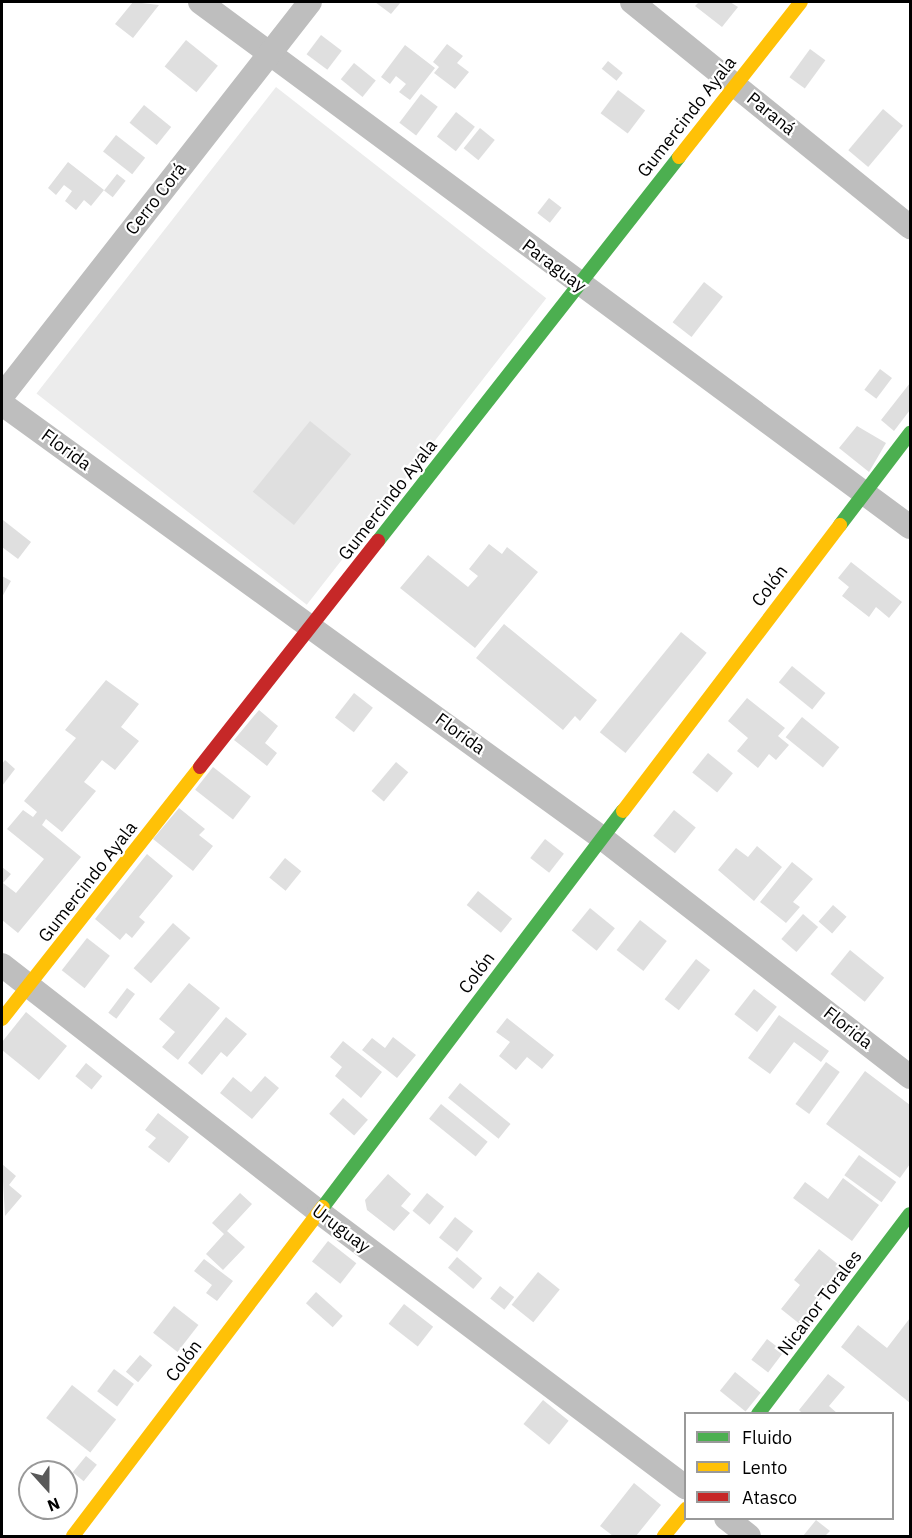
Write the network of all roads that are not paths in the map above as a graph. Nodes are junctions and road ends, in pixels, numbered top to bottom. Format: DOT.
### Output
graph roads {
  1 [pos="200,2"];
  2 [pos="310,2"];
  3 [pos="632,2"];
  4 [pos="801,2"];
  5 [pos="271,51"];
  6 [pos="734,84"];
  7 [pos="910,227"];
  8 [pos="578,285"];
  9 [pos="2,396"];
  10 [pos="2,404"];
  11 [pos="910,433"];
  12 [pos="863,493"];
  13 [pos="910,527"];
  14 [pos="312,626"];
  15 [pos="602,838"];
  16 [pos="2,965"];
  17 [pos="29,987"];
  18 [pos="2,1019"];
  19 [pos="910,1077"];
  20 [pos="319,1212"];
  21 [pos="910,1214"];
  22 [pos="759,1412"];
  23 [pos="684,1486"];
  24 [pos="684,1511"];
  25 [pos="729,1520"];
  26 [pos="74,1536"];
  27 [pos="664,1536"];
  28 [pos="749,1536"];
  1 -- 5 [label="street, Paraguay"];
  2 -- 5 [label="street, Cerro Corá"];
  3 -- 6 [label="street, Paraná"];
  4 -- 6 [label="street, Gumercindo Ayala"];
  5 -- 8 [label="street, Paraguay"];
  5 -- 9 [label="street, Cerro Corá"];
  6 -- 7 [label="street, Paraná"];
  6 -- 8 [label="street, Gumercindo Ayala"];
  8 -- 12 [label="street, Paraguay"];
  8 -- 14 [label="street, Gumercindo Ayala"];
  10 -- 14 [label="street, Florida"];
  11 -- 12 [label="street, Colón"];
  12 -- 13 [label="street, Paraguay"];
  12 -- 15 [label="street, Colón"];
  14 -- 15 [label="street, Florida"];
  14 -- 17 [label="street, Gumercindo Ayala"];
  15 -- 19 [label="street, Florida"];
  15 -- 20 [label="street, Colón"];
  16 -- 17 [label="street, Uruguay"];
  17 -- 18 [label="street, Gumercindo Ayala"];
  17 -- 20 [label="street, Uruguay"];
  20 -- 23 [label="street, Uruguay"];
  20 -- 26 [label="street, Colón"];
  21 -- 22 [label="street, Nicanor Torales"];
  24 -- 27 [label="street"];
  25 -- 28 [label="street"];
}
